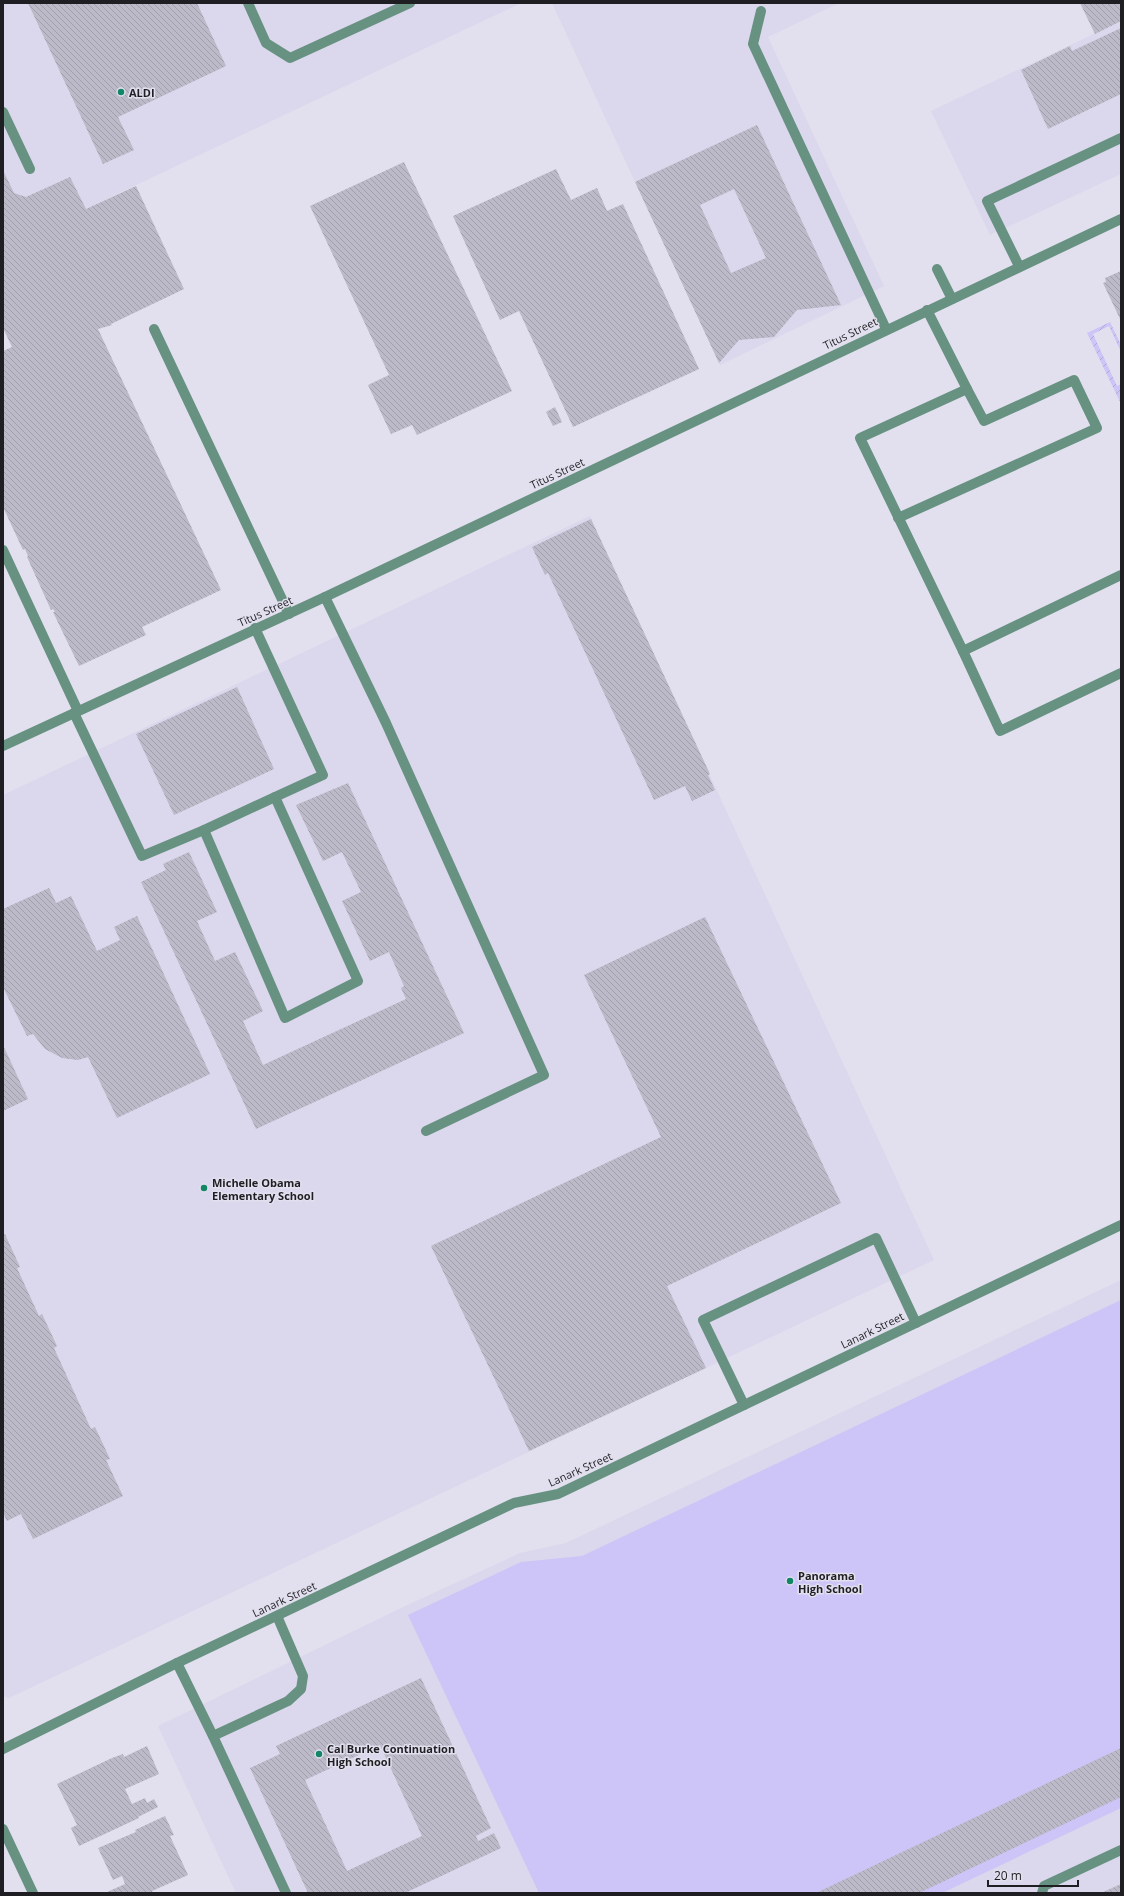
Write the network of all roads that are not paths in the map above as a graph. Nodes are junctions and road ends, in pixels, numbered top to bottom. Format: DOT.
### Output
graph roads {
  1 [pos="248,3"];
  2 [pos="410,3"];
  3 [pos="761,11"];
  4 [pos="3,112"];
  5 [pos="1121,138"];
  6 [pos="30,170"];
  7 [pos="1121,219"];
  8 [pos="1019,266"];
  9 [pos="936,269"];
  10 [pos="952,299"];
  11 [pos="927,310"];
  12 [pos="154,329"];
  13 [pos="886,329"];
  14 [pos="968,389"];
  15 [pos="898,518"];
  16 [pos="3,550"];
  17 [pos="1121,575"];
  18 [pos="325,597"];
  19 [pos="289,614"];
  20 [pos="255,628"];
  21 [pos="963,651"];
  22 [pos="1121,673"];
  23 [pos="76,712"];
  24 [pos="3,746"];
  25 [pos="276,797"];
  26 [pos="204,830"];
  27 [pos="426,1130"];
  28 [pos="1121,1225"];
  29 [pos="916,1323"];
  30 [pos="744,1405"];
  31 [pos="277,1616"];
  32 [pos="177,1663"];
  33 [pos="213,1736"];
  34 [pos="3,1749"];
  35 [pos="3,1829"];
  36 [pos="1121,1850"];
  37 [pos="33,1893"];
  38 [pos="286,1893"];
  39 [pos="1042,1893"];
  1 -- 2 [label="street"];
  3 -- 13 [label="street"];
  4 -- 6 [label="street"];
  5 -- 8 [label="street"];
  7 -- 8 [label="street, Titus Street"];
  8 -- 10 [label="street, Titus Street"];
  9 -- 10 [label="street"];
  10 -- 11 [label="street, Titus Street"];
  11 -- 13 [label="street, Titus Street"];
  11 -- 14 [label="street"];
  12 -- 19 [label="street"];
  13 -- 18 [label="street, Titus Street"];
  14 -- 15 [label="street"];
  14 -- 15 [label="street"];
  15 -- 21 [label="street"];
  16 -- 23 [label="street"];
  17 -- 21 [label="street"];
  18 -- 19 [label="street, Titus Street"];
  18 -- 27 [label="street"];
  19 -- 20 [label="street, Titus Street"];
  20 -- 23 [label="street, Titus Street"];
  20 -- 25 [label="street"];
  21 -- 22 [label="street"];
  23 -- 24 [label="street, Titus Street"];
  23 -- 26 [label="street"];
  25 -- 26 [label="street"];
  25 -- 26 [label="street"];
  28 -- 29 [label="street, Lanark Street"];
  29 -- 30 [label="street, Lanark Street"];
  29 -- 30 [label="street"];
  30 -- 31 [label="street, Lanark Street"];
  31 -- 32 [label="street, Lanark Street"];
  31 -- 33 [label="street"];
  32 -- 33 [label="street"];
  32 -- 34 [label="street, Lanark Street"];
  33 -- 38 [label="street"];
  35 -- 37 [label="street"];
  36 -- 39 [label="street"];
}
